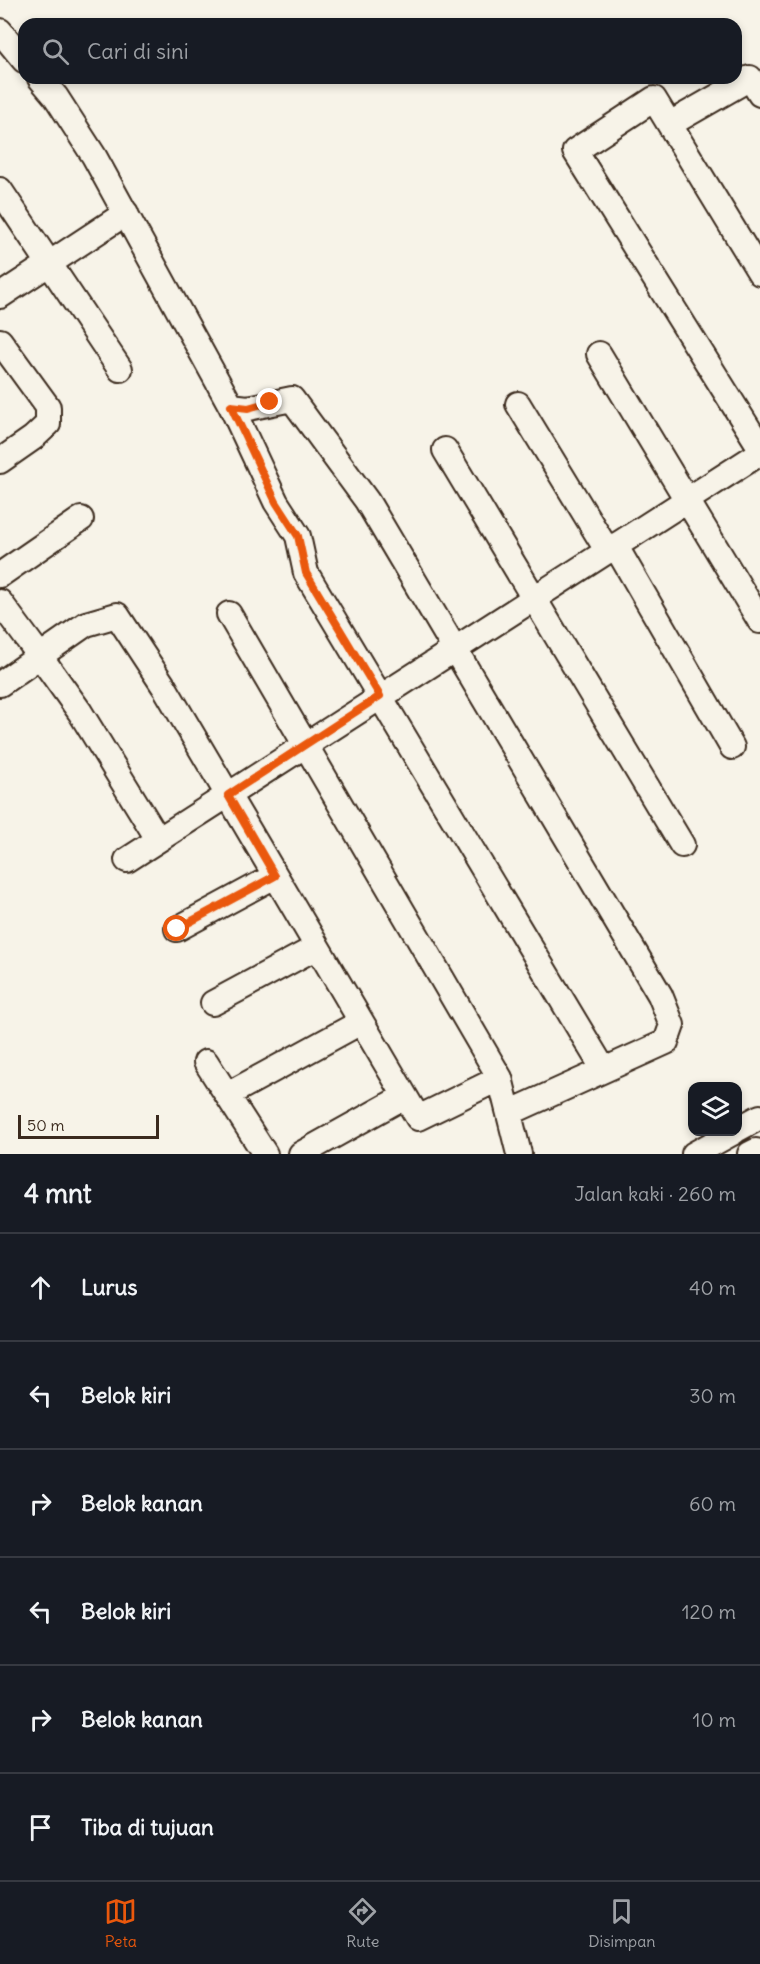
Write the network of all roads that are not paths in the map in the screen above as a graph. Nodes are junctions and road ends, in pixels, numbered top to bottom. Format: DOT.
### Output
graph roads {
  1 [pos="0,32"];
  2 [pos="18,53"];
  3 [pos="757,82"];
  4 [pos="45,84"];
  5 [pos="670,124"];
  6 [pos="0,190"];
  7 [pos="126,213"];
  8 [pos="50,263"];
  9 [pos="760,273"];
  10 [pos="0,296"];
  11 [pos="2,347"];
  12 [pos="599,354"];
  13 [pos="120,369"];
  14 [pos="518,404"];
  15 [pos="231,406"];
  16 [pos="760,447"];
  17 [pos="445,450"];
  18 [pos="760,453"];
  19 [pos="0,461"];
  20 [pos="686,500"];
  21 [pos="81,519"];
  22 [pos="611,548"];
  23 [pos="0,575"];
  24 [pos="534,597"];
  25 [pos="0,602"];
  26 [pos="229,614"];
  27 [pos="760,621"];
  28 [pos="455,648"];
  29 [pos="40,656"];
  30 [pos="0,684"];
  31 [pos="380,696"];
  32 [pos="305,744"];
  33 [pos="732,747"];
  34 [pos="228,795"];
  35 [pos="158,839"];
  36 [pos="682,845"];
  37 [pos="127,860"];
  38 [pos="275,876"];
  39 [pos="177,929"];
  40 [pos="317,947"];
  41 [pos="213,1003"];
  42 [pos="362,1022"];
  43 [pos="206,1062"];
  44 [pos="604,1070"];
  45 [pos="500,1078"];
  46 [pos="227,1095"];
  47 [pos="405,1096"];
  48 [pos="509,1113"];
  49 [pos="760,1117"];
  50 [pos="742,1127"];
  51 [pos="725,1136"];
  52 [pos="265,1154"];
  53 [pos="301,1154"];
  54 [pos="519,1154"];
  55 [pos="694,1154"];
  1 -- 2 [label="street"];
  3 -- 5 [label="street"];
  4 -- 7 [label="street"];
  5 -- 9 [label="street"];
  5 -- 16 [label="street"];
  6 -- 8 [label="street"];
  7 -- 8 [label="street"];
  7 -- 15 [label="street"];
  8 -- 10 [label="street"];
  8 -- 13 [label="street"];
  11 -- 19 [label="street"];
  12 -- 20 [label="street"];
  14 -- 22 [label="street"];
  15 -- 28 [label="street"];
  15 -- 31 [label="street"];
  17 -- 24 [label="street"];
  18 -- 20 [label="street"];
  20 -- 22 [label="street"];
  20 -- 27 [label="street"];
  21 -- 23 [label="street"];
  22 -- 24 [label="street"];
  22 -- 33 [label="street"];
  24 -- 28 [label="street"];
  24 -- 36 [label="street"];
  25 -- 29 [label="street"];
  26 -- 32 [label="street"];
  28 -- 31 [label="street"];
  28 -- 44 [label="street"];
  29 -- 30 [label="street"];
  29 -- 34 [label="street"];
  29 -- 35 [label="street"];
  31 -- 32 [label="street"];
  31 -- 44 [label="street"];
  32 -- 34 [label="street"];
  32 -- 45 [label="street"];
  34 -- 35 [label="street"];
  34 -- 38 [label="street"];
  35 -- 37 [label="street"];
  38 -- 39 [label="street"];
  38 -- 40 [label="street"];
  40 -- 41 [label="street"];
  40 -- 42 [label="street"];
  42 -- 46 [label="street"];
  42 -- 47 [label="street"];
  43 -- 46 [label="street"];
  44 -- 48 [label="street"];
  45 -- 47 [label="street"];
  45 -- 48 [label="street"];
  46 -- 52 [label="street"];
  47 -- 53 [label="street"];
  48 -- 54 [label="street"];
  49 -- 50 [label="street"];
  51 -- 55 [label="street"];
}
